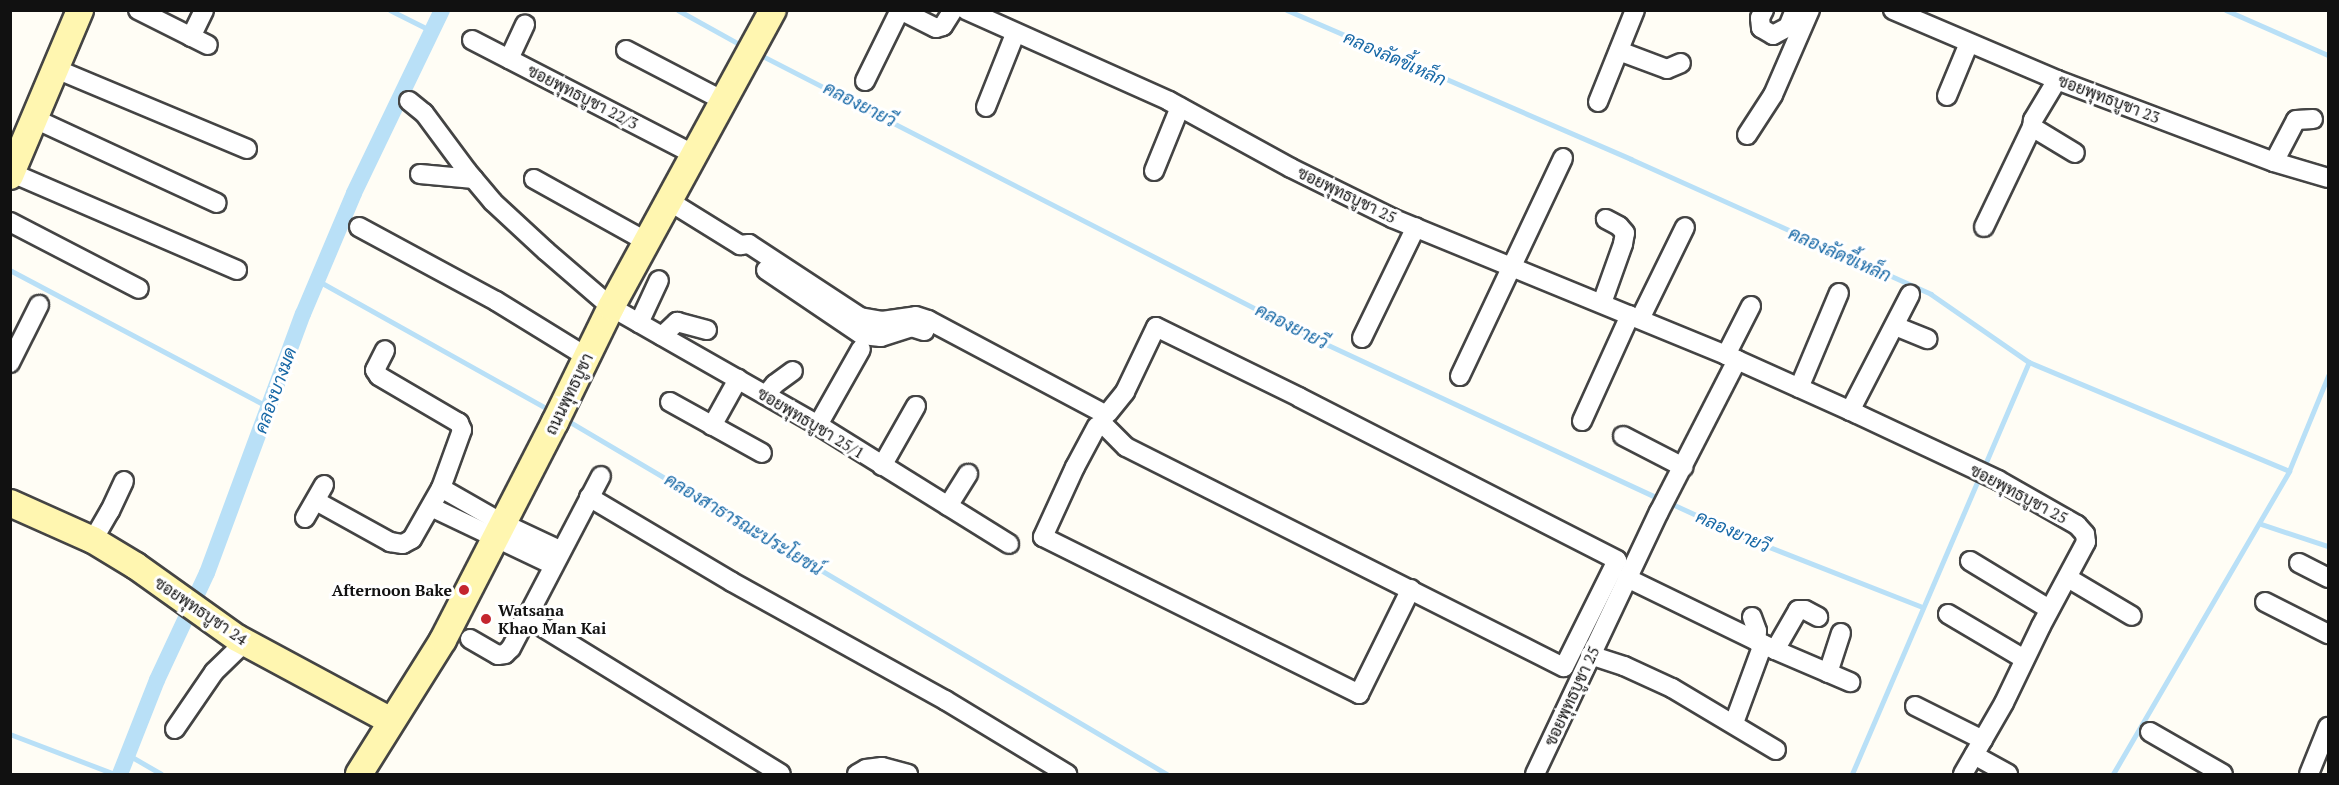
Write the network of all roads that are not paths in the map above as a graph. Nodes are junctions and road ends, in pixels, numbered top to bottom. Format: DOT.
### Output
graph roads {
  1 [pos="81,10"];
  2 [pos="138,10"];
  3 [pos="204,10"];
  4 [pos="773,10"];
  5 [pos="900,10"];
  6 [pos="953,10"];
  7 [pos="966,10"];
  8 [pos="1635,10"];
  9 [pos="1764,10"];
  10 [pos="1795,10"];
  11 [pos="1810,10"];
  12 [pos="1893,10"];
  13 [pos="1928,18"];
  14 [pos="525,24"];
  15 [pos="1015,34"];
  16 [pos="191,37"];
  17 [pos="472,39"];
  18 [pos="1969,43"];
  19 [pos="208,45"];
  20 [pos="626,50"];
  21 [pos="1619,51"];
  22 [pos="509,59"];
  23 [pos="1681,63"];
  24 [pos="56,69"];
  25 [pos="2057,80"];
  26 [pos="865,81"];
  27 [pos="1947,96"];
  28 [pos="722,100"];
  29 [pos="409,101"];
  30 [pos="1598,102"];
  31 [pos="986,107"];
  32 [pos="1180,107"];
  33 [pos="35,119"];
  34 [pos="2313,119"];
  35 [pos="2032,127"];
  36 [pos="1747,135"];
  37 [pos="247,149"];
  38 [pos="2075,153"];
  39 [pos="695,155"];
  40 [pos="1563,158"];
  41 [pos="2274,162"];
  42 [pos="12,169"];
  43 [pos="1154,171"];
  44 [pos="420,174"];
  45 [pos="2328,178"];
  46 [pos="474,179"];
  47 [pos="534,179"];
  48 [pos="669,201"];
  49 [pos="217,203"];
  50 [pos="1606,219"];
  51 [pos="10,222"];
  52 [pos="359,227"];
  53 [pos="1416,227"];
  54 [pos="1685,227"];
  55 [pos="1984,227"];
  56 [pos="647,242"];
  57 [pos="1510,265"];
  58 [pos="237,270"];
  59 [pos="659,280"];
  60 [pos="139,289"];
  61 [pos="1839,293"];
  62 [pos="1910,294"];
  63 [pos="1602,303"];
  64 [pos="39,305"];
  65 [pos="1751,306"];
  66 [pos="611,307"];
  67 [pos="1635,317"];
  68 [pos="639,323"];
  69 [pos="1895,326"];
  70 [pos="707,330"];
  71 [pos="662,336"];
  72 [pos="1362,338"];
  73 [pos="1927,339"];
  74 [pos="861,349"];
  75 [pos="385,350"];
  76 [pos="587,357"];
  77 [pos="1731,358"];
  78 [pos="10,363"];
  79 [pos="793,371"];
  80 [pos="1460,376"];
  81 [pos="738,379"];
  82 [pos="1799,388"];
  83 [pos="766,395"];
  84 [pos="670,402"];
  85 [pos="916,406"];
  86 [pos="1850,411"];
  87 [pos="1101,419"];
  88 [pos="1582,421"];
  89 [pos="818,425"];
  90 [pos="712,426"];
  91 [pos="1623,436"];
  92 [pos="762,453"];
  93 [pos="882,466"];
  94 [pos="1683,467"];
  95 [pos="968,474"];
  96 [pos="601,476"];
  97 [pos="124,480"];
  98 [pos="441,488"];
  99 [pos="589,497"];
  100 [pos="10,503"];
  101 [pos="948,506"];
  102 [pos="431,507"];
  103 [pos="305,518"];
  104 [pos="498,530"];
  105 [pos="93,540"];
  106 [pos="1009,544"];
  107 [pos="556,558"];
  108 [pos="1970,561"];
  109 [pos="2299,563"];
  110 [pos="1627,578"];
  111 [pos="2068,578"];
  112 [pos="2328,578"];
  113 [pos="1411,589"];
  114 [pos="2265,602"];
  115 [pos="2049,609"];
  116 [pos="1948,614"];
  117 [pos="2132,616"];
  118 [pos="526,617"];
  119 [pos="1752,617"];
  120 [pos="1818,617"];
  121 [pos="1841,633"];
  122 [pos="2328,634"];
  123 [pos="470,639"];
  124 [pos="241,640"];
  125 [pos="1765,645"];
  126 [pos="1590,655"];
  127 [pos="2024,659"];
  128 [pos="1828,673"];
  129 [pos="1850,682"];
  130 [pos="1915,706"];
  131 [pos="391,721"];
  132 [pos="1734,723"];
  133 [pos="2328,727"];
  134 [pos="175,729"];
  135 [pos="2150,732"];
  136 [pos="1978,748"];
  137 [pos="1776,750"];
  138 [pos="1061,773"];
  139 [pos="359,774"];
  140 [pos="781,774"];
  141 [pos="857,774"];
  142 [pos="908,774"];
  143 [pos="1535,774"];
  144 [pos="1963,774"];
  145 [pos="2008,774"];
  146 [pos="2223,774"];
  147 [pos="2309,774"];
  1 -- 24 [label="main road"];
  2 -- 16 [label="street"];
  3 -- 16 [label="street"];
  4 -- 28 [label="main road, ถนนพุทธบูชา"];
  5 -- 6 [label="street"];
  5 -- 26 [label="street"];
  7 -- 15 [label="street, ซอยพุทธบูชา 25"];
  8 -- 21 [label="street"];
  9 -- 10 [label="street"];
  11 -- 36 [label="street"];
  12 -- 13 [label="street, ซอยพุทธบูชา 23"];
  13 -- 18 [label="street, ซอยพุทธบูชา 23"];
  14 -- 22 [label="street"];
  15 -- 31 [label="street"];
  15 -- 32 [label="street, ซอยพุทธบูชา 25"];
  16 -- 19 [label="street"];
  17 -- 22 [label="street, ซอยพุทธบูชา 22/3"];
  18 -- 25 [label="street, ซอยพุทธบูชา 23"];
  18 -- 27 [label="street"];
  20 -- 28 [label="street"];
  21 -- 23 [label="street"];
  21 -- 30 [label="street"];
  22 -- 39 [label="street, ซอยพุทธบูชา 22/3"];
  24 -- 33 [label="main road"];
  24 -- 37 [label="street"];
  25 -- 35 [label="street"];
  25 -- 41 [label="street, ซอยพุทธบูชา 23"];
  28 -- 39 [label="main road, ถนนพุทธบูชา"];
  29 -- 46 [label="street, ซอยพุทธบูชา 25/1"];
  32 -- 43 [label="street"];
  32 -- 53 [label="street, ซอยพุทธบูชา 25"];
  33 -- 42 [label="main road"];
  33 -- 49 [label="street"];
  34 -- 41 [label="street"];
  35 -- 38 [label="street"];
  35 -- 55 [label="street"];
  39 -- 48 [label="main road, ถนนพุทธบูชา"];
  40 -- 57 [label="street"];
  41 -- 45 [label="street, ซอยพุทธบูชา 23"];
  42 -- 58 [label="street"];
  44 -- 46 [label="street"];
  46 -- 66 [label="street, ซอยพุทธบูชา 25/1"];
  47 -- 56 [label="street"];
  48 -- 56 [label="main road, ถนนพุทธบูชา"];
  48 -- 87 [label="street"];
  50 -- 63 [label="street"];
  51 -- 60 [label="street"];
  52 -- 76 [label="street"];
  53 -- 57 [label="street, ซอยพุทธบูชา 25"];
  53 -- 72 [label="street"];
  54 -- 67 [label="street"];
  56 -- 66 [label="main road, ถนนพุทธบูชา"];
  57 -- 63 [label="street, ซอยพุทธบูชา 25"];
  57 -- 80 [label="street"];
  59 -- 68 [label="street"];
  61 -- 82 [label="street"];
  62 -- 69 [label="street"];
  63 -- 67 [label="street, ซอยพุทธบูชา 25"];
  64 -- 78 [label="street"];
  65 -- 77 [label="street"];
  66 -- 68 [label="street, ซอยพุทธบูชา 25/1"];
  66 -- 76 [label="main road, ถนนพุทธบูชา"];
  67 -- 77 [label="street, ซอยพุทธบูชา 25"];
  67 -- 88 [label="street"];
  68 -- 71 [label="street, ซอยพุทธบูชา 25/1"];
  69 -- 73 [label="street"];
  69 -- 86 [label="street"];
  70 -- 71 [label="street"];
  71 -- 81 [label="street, ซอยพุทธบูชา 25/1"];
  74 -- 89 [label="street"];
  75 -- 98 [label="street"];
  76 -- 104 [label="main road, ถนนพุทธบูชา"];
  77 -- 82 [label="street, ซอยพุทธบูชา 25"];
  77 -- 94 [label="street, ซอยพุทธบูชา 25"];
  79 -- 83 [label="street"];
  81 -- 83 [label="street, ซอยพุทธบูชา 25/1"];
  81 -- 90 [label="street"];
  82 -- 86 [label="street, ซอยพุทธบูชา 25"];
  83 -- 89 [label="street, ซอยพุทธบูชา 25/1"];
  84 -- 90 [label="street"];
  85 -- 93 [label="street"];
  86 -- 111 [label="street, ซอยพุทธบูชา 25"];
  87 -- 113 [label="street"];
  87 -- 113 [label="street"];
  87 -- 113 [label="street"];
  89 -- 93 [label="street, ซอยพุทธบูชา 25/1"];
  90 -- 92 [label="street"];
  91 -- 94 [label="street"];
  93 -- 101 [label="street, ซอยพุทธบูชา 25/1"];
  94 -- 110 [label="street, ซอยพุทธบูชา 25"];
  95 -- 101 [label="street"];
  96 -- 99 [label="street"];
  97 -- 105 [label="street"];
  98 -- 102 [label="street"];
  98 -- 104 [label="street"];
  99 -- 107 [label="street"];
  99 -- 138 [label="street"];
  100 -- 105 [label="main road, ซอยพุทธบูชา 24"];
  101 -- 106 [label="street, ซอยพุทธบูชา 25/1"];
  102 -- 103 [label="street"];
  102 -- 104 [label="street"];
  104 -- 107 [label="street"];
  104 -- 131 [label="main road, ถนนพุทธบูชา"];
  105 -- 124 [label="main road, ซอยพุทธบูชา 24"];
  107 -- 118 [label="street"];
  108 -- 115 [label="street"];
  109 -- 112 [label="street"];
  110 -- 125 [label="street"];
  110 -- 126 [label="street, ซอยพุทธบูชา 25"];
  111 -- 115 [label="street, ซอยพุทธบูชา 25"];
  111 -- 117 [label="street"];
  114 -- 122 [label="street"];
  115 -- 127 [label="street, ซอยพุทธบูชา 25"];
  116 -- 127 [label="street"];
  118 -- 123 [label="street"];
  118 -- 140 [label="street"];
  119 -- 125 [label="street"];
  120 -- 125 [label="street"];
  121 -- 128 [label="street"];
  124 -- 131 [label="main road, ซอยพุทธบูชา 24"];
  124 -- 134 [label="street"];
  125 -- 128 [label="street"];
  125 -- 132 [label="street"];
  126 -- 132 [label="street"];
  126 -- 143 [label="street, ซอยพุทธบูชา 25"];
  127 -- 136 [label="street, ซอยพุทธบูชา 25"];
  128 -- 129 [label="street"];
  130 -- 136 [label="street"];
  131 -- 139 [label="main road, ถนนพุทธบูชา"];
  132 -- 137 [label="street"];
  133 -- 147 [label="street"];
  135 -- 146 [label="street"];
  136 -- 144 [label="street, ซอยพุทธบูชา 25"];
  136 -- 145 [label="street"];
  141 -- 142 [label="street"];
}
